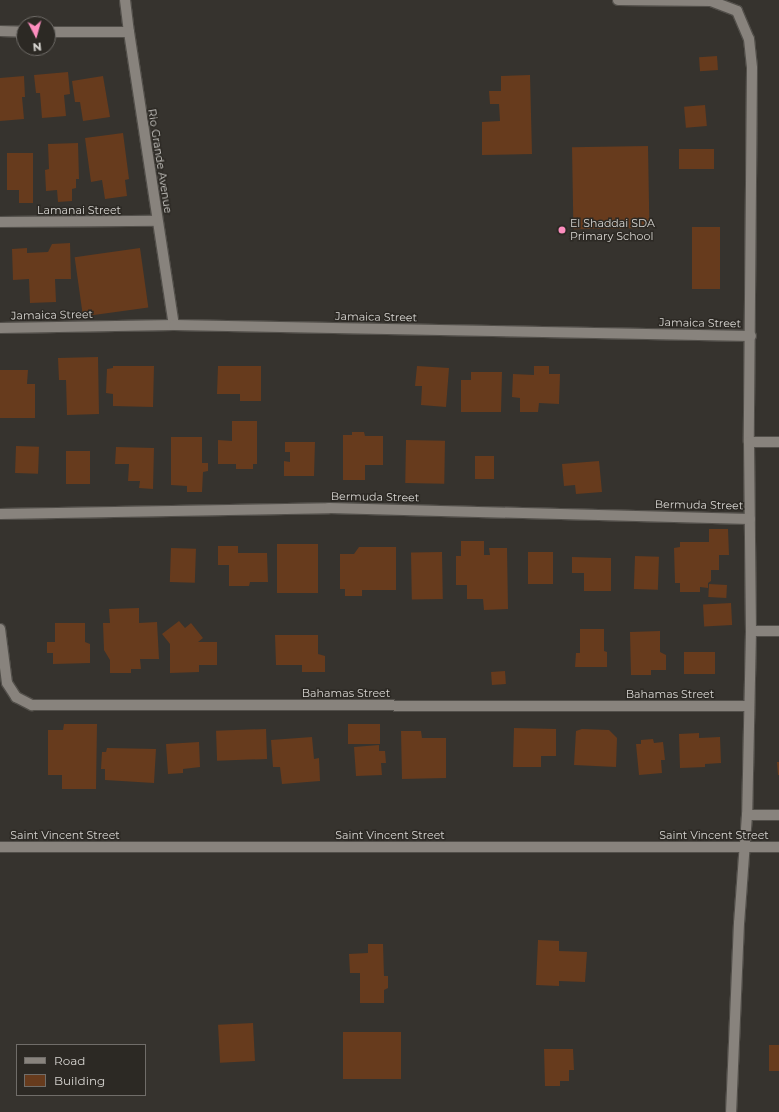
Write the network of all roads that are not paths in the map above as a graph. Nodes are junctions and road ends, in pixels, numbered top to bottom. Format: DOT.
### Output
graph roads {
  1 [pos="126,0"];
  2 [pos="618,0"];
  3 [pos="0,32"];
  4 [pos="16,32"];
  5 [pos="56,32"];
  6 [pos="129,32"];
  7 [pos="0,222"];
  8 [pos="157,222"];
  9 [pos="174,325"];
  10 [pos="0,328"];
  11 [pos="751,336"];
  12 [pos="749,442"];
  13 [pos="779,442"];
  14 [pos="0,514"];
  15 [pos="750,519"];
  16 [pos="0,629"];
  17 [pos="751,631"];
  18 [pos="779,631"];
  19 [pos="749,706"];
  20 [pos="747,815"];
  21 [pos="779,815"];
  22 [pos="0,847"];
  23 [pos="745,847"];
  24 [pos="779,847"];
  25 [pos="731,1112"];
  1 -- 6 [label="street, Rio Grande Avenue"];
  2 -- 11 [label="street"];
  3 -- 4 [label="street"];
  5 -- 6 [label="street"];
  6 -- 8 [label="street, Rio Grande Avenue"];
  7 -- 8 [label="street, Lamanai Street"];
  8 -- 9 [label="street, Rio Grande Avenue"];
  9 -- 10 [label="street, Jamaica Street"];
  9 -- 11 [label="street, Jamaica Street"];
  11 -- 12 [label="street"];
  12 -- 13 [label="street"];
  12 -- 15 [label="street"];
  14 -- 15 [label="street, Bermuda Street"];
  15 -- 17 [label="street"];
  16 -- 19 [label="street, Bahamas Street"];
  17 -- 18 [label="street"];
  17 -- 19 [label="street"];
  19 -- 20 [label="street"];
  20 -- 21 [label="street, Saint Vincent Street"];
  20 -- 23 [label="street"];
  22 -- 23 [label="street, Saint Vincent Street"];
  23 -- 24 [label="street, Saint Vincent Street"];
  23 -- 25 [label="street"];
}
